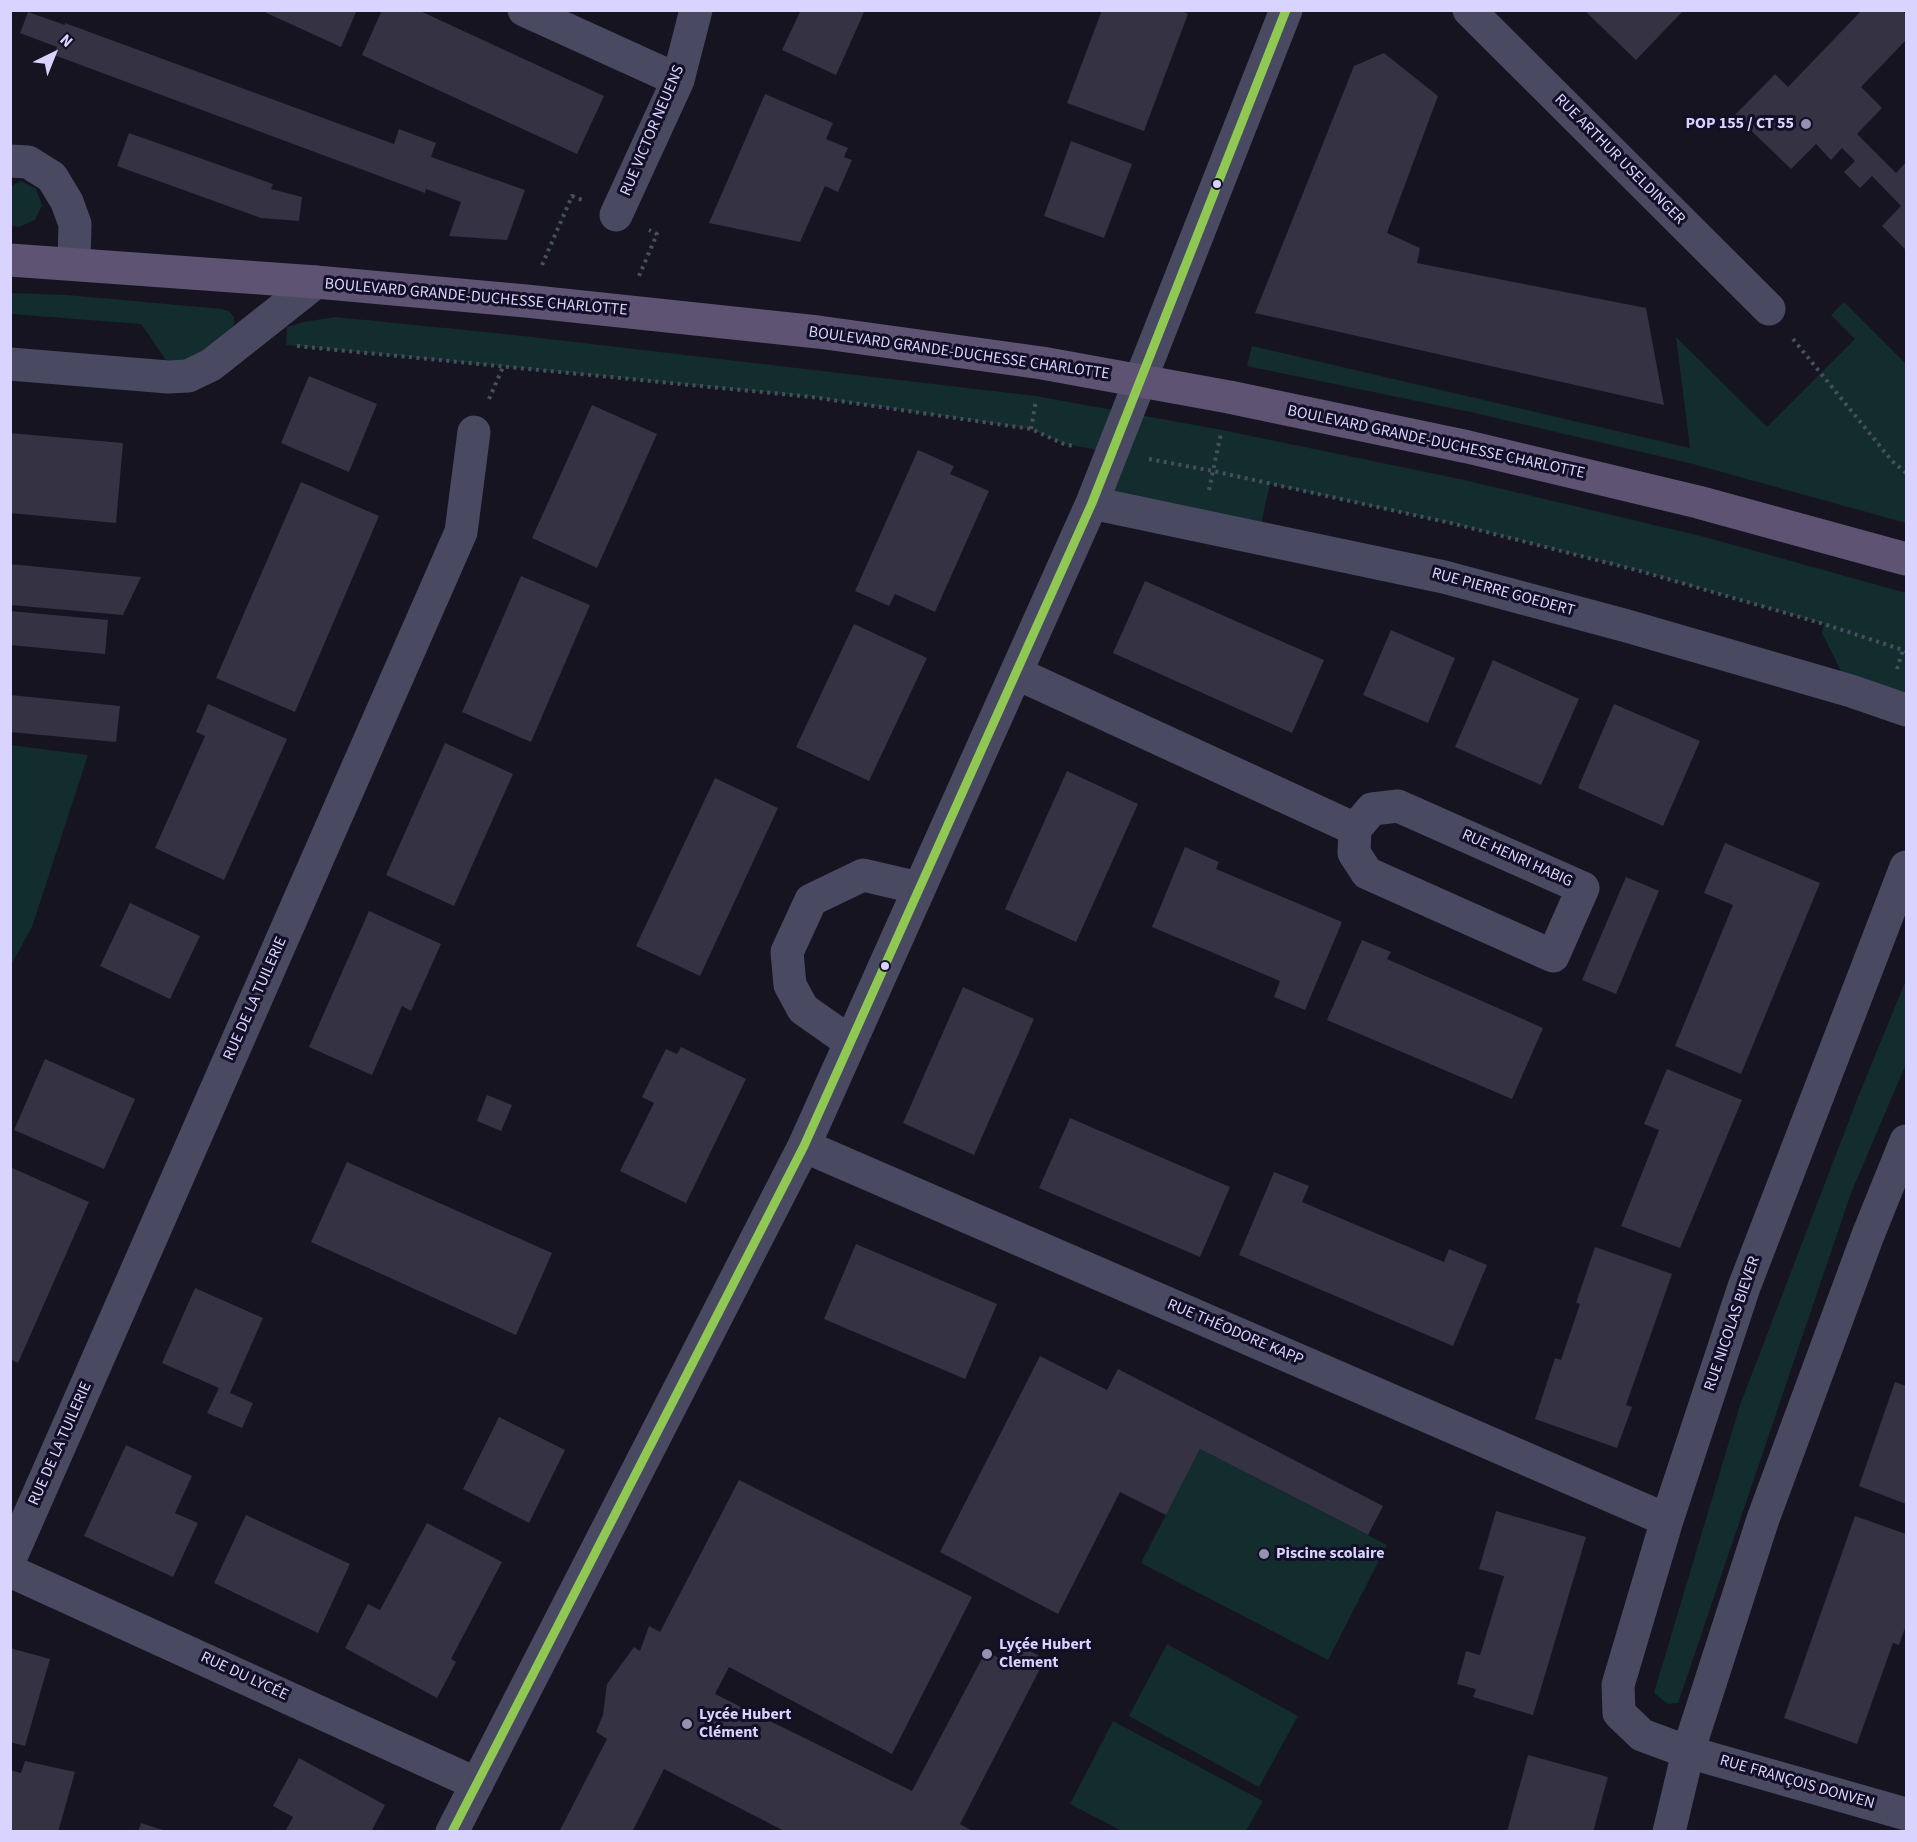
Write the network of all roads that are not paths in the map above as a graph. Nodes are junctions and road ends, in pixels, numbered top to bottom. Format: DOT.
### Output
graph roads {
  1 [pos="524,10"];
  2 [pos="696,10"];
  3 [pos="1286,10"];
  4 [pos="1469,10"];
  5 [pos="678,81"];
  6 [pos="10,161"];
  7 [pos="616,215"];
  8 [pos="10,260"];
  9 [pos="74,264"];
  10 [pos="316,282"];
  11 [pos="1768,309"];
  12 [pos="10,364"];
  13 [pos="1140,381"];
  14 [pos="474,432"];
  15 [pos="1092,503"];
  16 [pos="1906,560"];
  17 [pos="1016,673"];
  18 [pos="1906,710"];
  19 [pos="1355,829"];
  20 [pos="1906,867"];
  21 [pos="920,888"];
  22 [pos="850,1042"];
  23 [pos="1906,1141"];
  24 [pos="804,1146"];
  25 [pos="1667,1520"];
  26 [pos="10,1559"];
  27 [pos="10,1570"];
  28 [pos="1688,1752"];
  29 [pos="477,1784"];
  30 [pos="1906,1814"];
  31 [pos="452,1832"];
  32 [pos="1669,1832"];
  1 -- 5 [label="street"];
  2 -- 5 [label="street, RUE VICTOR NEUENS"];
  3 -- 13 [label="street"];
  4 -- 11 [label="street, RUE ARTHUR USELDINGER"];
  5 -- 7 [label="street, RUE VICTOR NEUENS"];
  6 -- 9 [label="street"];
  8 -- 9 [label="main road, BOULEVARD GRANDE-DUCHESSE CHARLOTTE"];
  9 -- 10 [label="main road, BOULEVARD GRANDE-DUCHESSE CHARLOTTE"];
  10 -- 12 [label="street, BOULEVARD GRANDE-DUCHESSE CHARLOTTE"];
  10 -- 13 [label="main road, BOULEVARD GRANDE-DUCHESSE CHARLOTTE"];
  13 -- 15 [label="street"];
  13 -- 16 [label="main road, BOULEVARD GRANDE-DUCHESSE CHARLOTTE"];
  14 -- 26 [label="street, RUE DE LA TUILERIE"];
  15 -- 17 [label="street"];
  15 -- 18 [label="street, RUE PIERRE GOEDERT"];
  17 -- 19 [label="street"];
  17 -- 21 [label="street"];
  19 -- 19 [label="street, RUE HENRI HABIG"];
  20 -- 25 [label="street, RUE NICOLAS BIEVER"];
  21 -- 22 [label="street"];
  21 -- 22 [label="street"];
  22 -- 24 [label="street"];
  23 -- 28 [label="street"];
  24 -- 25 [label="street, RUE THÉODORE KAPP"];
  24 -- 29 [label="street"];
  25 -- 28 [label="street, RUE NICOLAS BIEVER"];
  27 -- 29 [label="street, RUE DU LYCÉE"];
  28 -- 30 [label="street, RUE FRANÇOIS DONVEN"];
  28 -- 32 [label="street"];
  29 -- 31 [label="street"];
}
